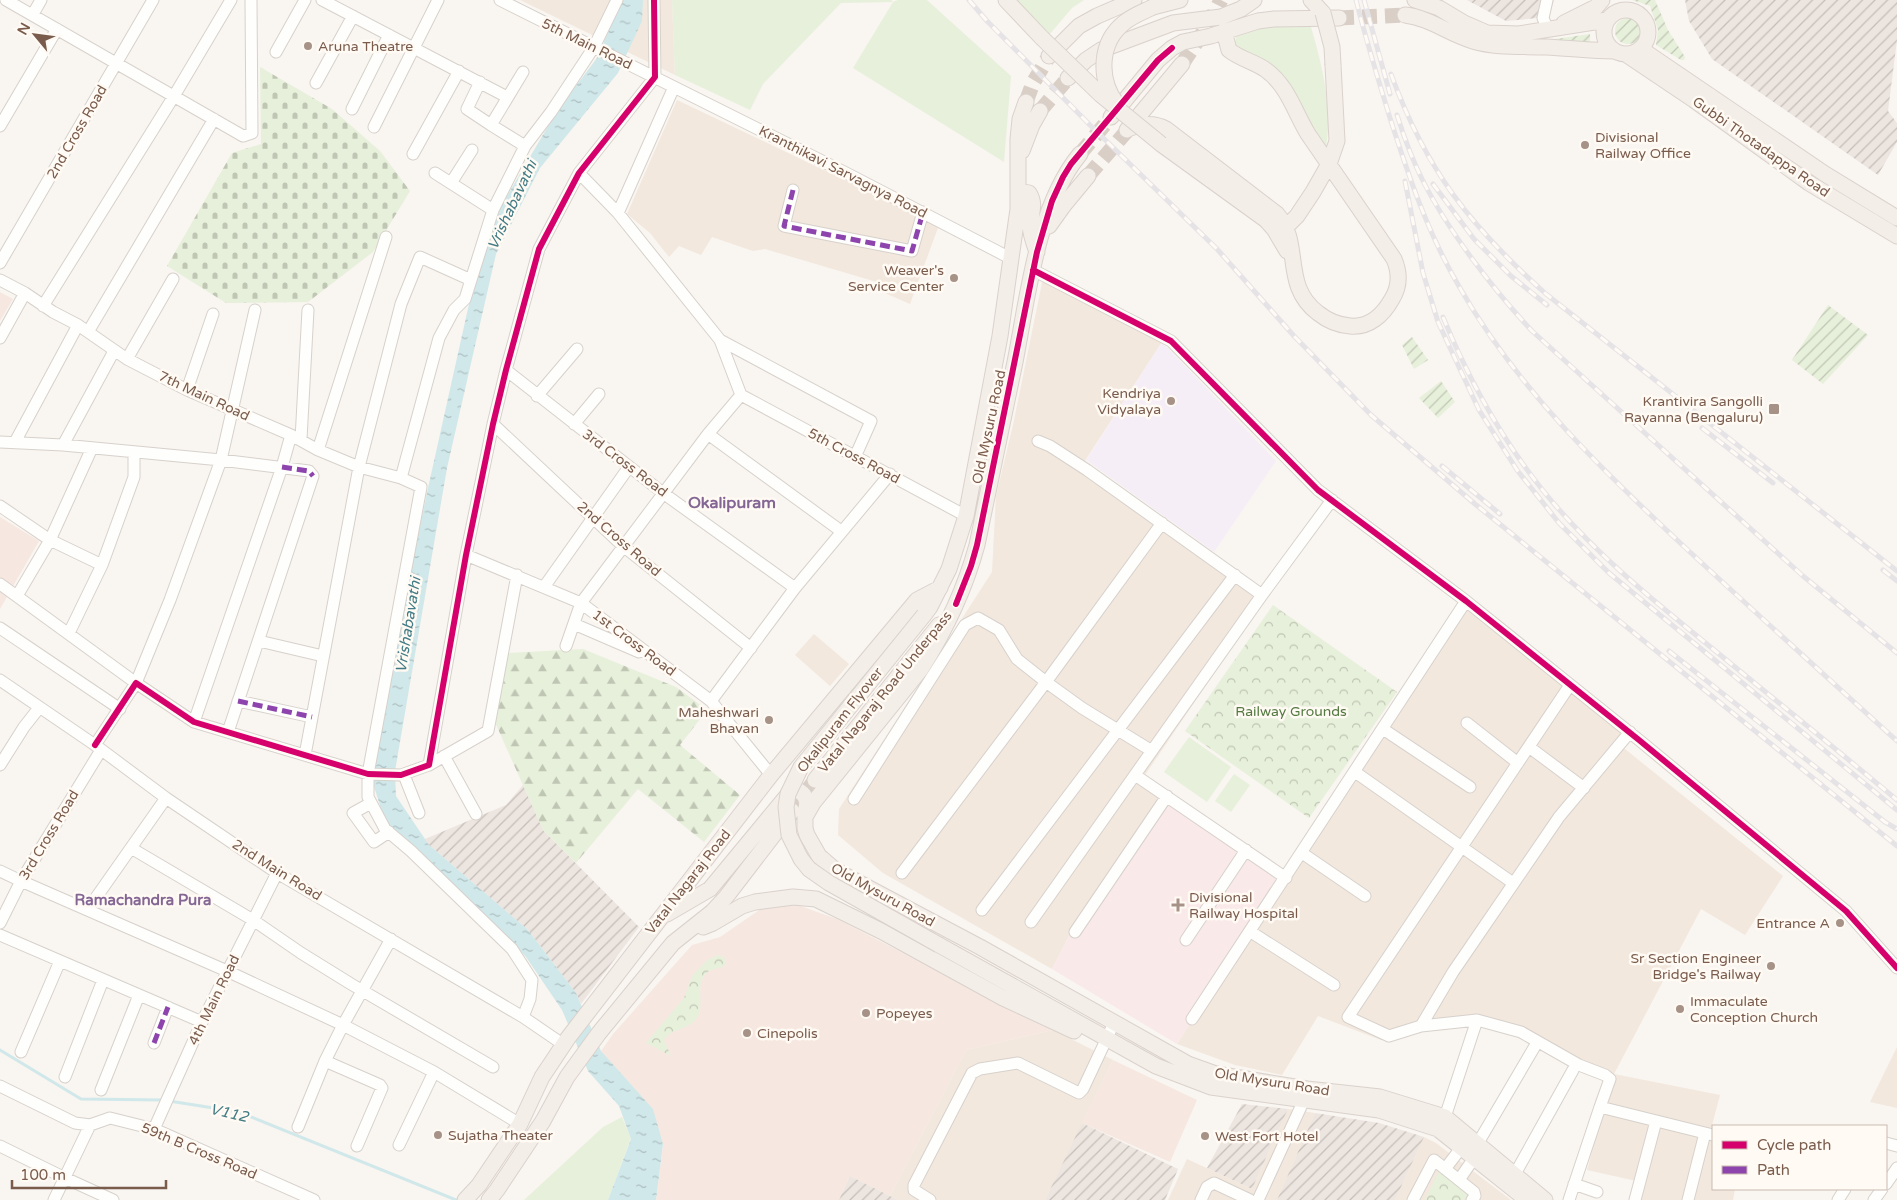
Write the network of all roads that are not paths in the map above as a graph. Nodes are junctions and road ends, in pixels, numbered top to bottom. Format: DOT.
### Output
graph roads {
  1 [pos="6,0"];
  2 [pos="41,0"];
  3 [pos="153,0"];
  4 [pos="231,0"];
  5 [pos="250,0"];
  6 [pos="305,0"];
  7 [pos="322,0"];
  8 [pos="500,0"];
  9 [pos="617,0"];
  10 [pos="654,0"];
  11 [pos="1006,0"];
  12 [pos="1105,0"];
  13 [pos="1134,0"];
  14 [pos="1180,0"];
  15 [pos="1254,0"];
  16 [pos="1311,0"];
  17 [pos="1415,0"];
  18 [pos="1547,0"];
  19 [pos="1602,0"];
  20 [pos="433,2"];
  21 [pos="1625,5"];
  22 [pos="1322,6"];
  23 [pos="33,14"];
  24 [pos="1405,15"];
  25 [pos="353,16"];
  26 [pos="1097,16"];
  27 [pos="1339,18"];
  28 [pos="1607,20"];
  29 [pos="57,29"];
  30 [pos="1545,30"];
  31 [pos="1224,31"];
  32 [pos="389,35"];
  33 [pos="594,47"];
  34 [pos="414,48"];
  35 [pos="1641,48"];
  36 [pos="276,52"];
  37 [pos="1621,53"];
  38 [pos="1049,56"];
  39 [pos="118,63"];
  40 [pos="1182,64"];
  41 [pos="459,71"];
  42 [pos="523,72"];
  43 [pos="655,77"];
  44 [pos="1068,78"];
  45 [pos="480,82"];
  46 [pos="316,83"];
  47 [pos="674,86"];
  48 [pos="174,96"];
  49 [pos="507,97"];
  50 [pos="1026,102"];
  51 [pos="352,109"];
  52 [pos="1040,111"];
  53 [pos="1117,115"];
  54 [pos="214,119"];
  55 [pos="491,125"];
  56 [pos="0,126"];
  57 [pos="374,127"];
  58 [pos="525,146"];
  59 [pos="472,150"];
  60 [pos="413,154"];
  61 [pos="1080,154"];
  62 [pos="1017,164"];
  63 [pos="1329,164"];
  64 [pos="435,173"];
  65 [pos="579,173"];
  66 [pos="1088,176"];
  67 [pos="451,183"];
  68 [pos="793,190"];
  69 [pos="1018,192"];
  70 [pos="493,210"];
  71 [pos="618,212"];
  72 [pos="923,212"];
  73 [pos="1897,218"];
  74 [pos="1280,228"];
  75 [pos="1897,236"];
  76 [pos="386,237"];
  77 [pos="1037,252"];
  78 [pos="1010,258"];
  79 [pos="0,263"];
  80 [pos="1033,270"];
  81 [pos="173,279"];
  82 [pos="0,280"];
  83 [pos="471,280"];
  84 [pos="25,293"];
  85 [pos="43,306"];
  86 [pos="255,310"];
  87 [pos="308,310"];
  88 [pos="213,314"];
  89 [pos="78,325"];
  90 [pos="88,332"];
  91 [pos="0,338"];
  92 [pos="720,340"];
  93 [pos="577,349"];
  94 [pos="114,351"];
  95 [pos="127,359"];
  96 [pos="506,370"];
  97 [pos="187,390"];
  98 [pos="599,394"];
  99 [pos="741,395"];
  100 [pos="537,396"];
  101 [pos="233,409"];
  102 [pos="493,424"];
  103 [pos="574,424"];
  104 [pos="708,434"];
  105 [pos="296,437"];
  106 [pos="6,442"];
  107 [pos="1038,442"];
  108 [pos="63,446"];
  109 [pos="92,448"];
  110 [pos="318,450"];
  111 [pos="134,452"];
  112 [pos="0,454"];
  113 [pos="855,457"];
  114 [pos="221,460"];
  115 [pos="629,466"];
  116 [pos="282,467"];
  117 [pos="359,467"];
  118 [pos="890,474"];
  119 [pos="401,478"];
  120 [pos="664,493"];
  121 [pos="1332,500"];
  122 [pos="0,506"];
  123 [pos="966,516"];
  124 [pos="594,518"];
  125 [pos="1162,523"];
  126 [pos="841,531"];
  127 [pos="50,540"];
  128 [pos="623,546"];
  129 [pos="466,556"];
  130 [pos="102,565"];
  131 [pos="517,575"];
  132 [pos="1235,575"];
  133 [pos="0,584"];
  134 [pos="544,587"];
  135 [pos="795,588"];
  136 [pos="940,588"];
  137 [pos="1262,595"];
  138 [pos="17,596"];
  139 [pos="1466,601"];
  140 [pos="581,602"];
  141 [pos="956,604"];
  142 [pos="574,624"];
  143 [pos="0,628"];
  144 [pos="68,633"];
  145 [pos="259,641"];
  146 [pos="566,646"];
  147 [pos="751,648"];
  148 [pos="323,656"];
  149 [pos="657,660"];
  150 [pos="0,680"];
  151 [pos="1046,682"];
  152 [pos="136,684"];
  153 [pos="1570,686"];
  154 [pos="238,701"];
  155 [pos="711,701"];
  156 [pos="39,708"];
  157 [pos="120,708"];
  158 [pos="312,716"];
  159 [pos="194,722"];
  160 [pos="1467,723"];
  161 [pos="1118,729"];
  162 [pos="1383,729"];
  163 [pos="228,732"];
  164 [pos="1630,732"];
  165 [pos="801,739"];
  166 [pos="1529,747"];
  167 [pos="98,748"];
  168 [pos="1152,751"];
  169 [pos="305,755"];
  170 [pos="444,756"];
  171 [pos="1518,763"];
  172 [pos="0,765"];
  173 [pos="429,765"];
  174 [pos="1355,772"];
  175 [pos="369,774"];
  176 [pos="402,775"];
  177 [pos="771,775"];
  178 [pos="1135,775"];
  179 [pos="815,780"];
  180 [pos="1470,787"];
  181 [pos="1584,788"];
  182 [pos="818,796"];
  183 [pos="1167,796"];
  184 [pos="166,798"];
  185 [pos="854,799"];
  186 [pos="371,803"];
  187 [pos="419,813"];
  188 [pos="799,813"];
  189 [pos="476,814"];
  190 [pos="389,832"];
  191 [pos="1462,846"];
  192 [pos="131,848"];
  193 [pos="1246,850"];
  194 [pos="1302,853"];
  195 [pos="0,871"];
  196 [pos="278,873"];
  197 [pos="902,873"];
  198 [pos="1286,878"];
  199 [pos="21,881"];
  200 [pos="1514,883"];
  201 [pos="1365,896"];
  202 [pos="88,910"];
  203 [pos="982,910"];
  204 [pos="253,920"];
  205 [pos="658,921"];
  206 [pos="1031,922"];
  207 [pos="0,923"];
  208 [pos="687,931"];
  209 [pos="1075,932"];
  210 [pos="1251,932"];
  211 [pos="0,935"];
  212 [pos="391,939"];
  213 [pos="1186,940"];
  214 [pos="60,961"];
  215 [pos="1897,968"];
  216 [pos="227,971"];
  217 [pos="104,980"];
  218 [pos="1334,986"];
  219 [pos="362,990"];
  220 [pos="139,995"];
  221 [pos="168,1007"];
  222 [pos="523,1017"];
  223 [pos="1192,1019"];
  224 [pos="1477,1020"];
  225 [pos="202,1022"];
  226 [pos="1114,1023"];
  227 [pos="344,1024"];
  228 [pos="1422,1026"];
  229 [pos="1092,1032"];
  230 [pos="566,1041"];
  231 [pos="1111,1042"];
  232 [pos="154,1043"];
  233 [pos="1535,1046"];
  234 [pos="21,1052"];
  235 [pos="325,1062"];
  236 [pos="493,1067"];
  237 [pos="1573,1070"];
  238 [pos="434,1072"];
  239 [pos="65,1077"];
  240 [pos="0,1086"];
  241 [pos="101,1090"];
  242 [pos="1304,1100"];
  243 [pos="1600,1107"];
  244 [pos="1445,1117"];
  245 [pos="1656,1121"];
  246 [pos="520,1124"];
  247 [pos="90,1125"];
  248 [pos="298,1127"];
  249 [pos="154,1129"];
  250 [pos="1709,1134"];
  251 [pos="399,1145"];
  252 [pos="0,1146"];
  253 [pos="357,1146"];
  254 [pos="1461,1148"];
  255 [pos="1476,1151"];
  256 [pos="1897,1168"];
  257 [pos="1445,1169"];
  258 [pos="1514,1174"];
  259 [pos="64,1178"];
  260 [pos="1459,1180"];
  261 [pos="1887,1183"];
  262 [pos="1574,1184"];
  263 [pos="1596,1192"];
  264 [pos="493,1195"];
  265 [pos="54,1200"];
  266 [pos="113,1200"];
  267 [pos="314,1200"];
  268 [pos="466,1200"];
  269 [pos="930,1200"];
  270 [pos="1200,1200"];
  271 [pos="1250,1200"];
  272 [pos="1258,1200"];
  273 [pos="1413,1200"];
  274 [pos="1472,1200"];
  275 [pos="1527,1200"];
  276 [pos="1545,1200"];
  277 [pos="1569,1200"];
  278 [pos="1635,1200"];
  279 [pos="1688,1200"];
  1 -- 23 [label="street"];
  2 -- 23 [label="street"];
  3 -- 39 [label="street, 2nd Cross Road"];
  4 -- 48 [label="street"];
  5 -- 54 [label="street"];
  6 -- 36 [label="street"];
  7 -- 25 [label="street"];
  8 -- 33 [label="street, 5th Main Road"];
  9 -- 33 [label="street"];
  10 -- 43 [label="street"];
  11 -- 53 [label="main road, bridge"];
  12 -- 26 [label="main road"];
  13 -- 26 [label="main road"];
  14 -- 53 [label="main road, bridge"];
  15 -- 44 [label="main road"];
  16 -- 22 [label="main road"];
  17 -- 30 [label="main road"];
  18 -- 30 [label="street"];
  19 -- 30 [label="main road"];
  20 -- 34 [label="street"];
  21 -- 28 [label="main road"];
  21 -- 35 [label="main road"];
  22 -- 63 [label="main road, bridge"];
  23 -- 29 [label="street"];
  24 -- 37 [label="main road"];
  25 -- 32 [label="street"];
  25 -- 46 [label="street"];
  26 -- 38 [label="main road"];
  27 -- 31 [label="main road"];
  28 -- 30 [label="main road"];
  28 -- 37 [label="main road"];
  29 -- 39 [label="street"];
  29 -- 56 [label="street"];
  31 -- 53 [label="main road"];
  31 -- 63 [label="main road"];
  32 -- 34 [label="street"];
  32 -- 51 [label="street"];
  33 -- 43 [label="street, 5th Main Road"];
  33 -- 58 [label="street"];
  34 -- 41 [label="street"];
  34 -- 57 [label="street"];
  35 -- 37 [label="main road"];
  35 -- 73 [label="main road, Gubbi Thotadappa Road"];
  37 -- 75 [label="main road, Gubbi Thotadappa Road"];
  39 -- 48 [label="street"];
  39 -- 79 [label="street, 2nd Cross Road"];
  40 -- 74 [label="main road"];
  41 -- 45 [label="street"];
  41 -- 60 [label="street"];
  42 -- 49 [label="street"];
  43 -- 47 [label="street, 5th Main Road"];
  43 -- 65 [label="street"];
  45 -- 49 [label="street"];
  45 -- 55 [label="street"];
  47 -- 71 [label="street"];
  47 -- 72 [label="street, Kranthikavi Sarvagnya Road"];
  48 -- 54 [label="street"];
  48 -- 85 [label="street"];
  49 -- 55 [label="street"];
  50 -- 62 [label="main road, Old Mysuru Road"];
  52 -- 62 [label="main road"];
  53 -- 74 [label="main road, bridge"];
  54 -- 90 [label="street"];
  55 -- 58 [label="street"];
  58 -- 70 [label="street"];
  59 -- 67 [label="street"];
  61 -- 77 [label="main road"];
  62 -- 69 [label="main road, Old Mysuru Road"];
  63 -- 74 [label="main road"];
  63 -- 74 [label="main road"];
  64 -- 67 [label="street"];
  65 -- 71 [label="street"];
  65 -- 96 [label="street"];
  66 -- 77 [label="main road"];
  67 -- 70 [label="street"];
  68 -- 72 [label="street"];
  69 -- 77 [label="main road"];
  69 -- 78 [label="main road, Old Mysuru Road"];
  70 -- 83 [label="street"];
  71 -- 92 [label="street"];
  72 -- 78 [label="street, Kranthikavi Sarvagnya Road"];
  76 -- 110 [label="street"];
  77 -- 80 [label="main road, Old Mysuru Road"];
  78 -- 123 [label="main road, Old Mysuru Road"];
  80 -- 121 [label="street"];
  80 -- 141 [label="main road, Old Mysuru Road"];
  81 -- 95 [label="street"];
  82 -- 84 [label="street, 7th Main Road"];
  83 -- 117 [label="street"];
  83 -- 119 [label="street"];
  84 -- 85 [label="street, 7th Main Road"];
  84 -- 91 [label="street"];
  85 -- 89 [label="street, 7th Main Road"];
  86 -- 101 [label="street, 3rd Cross Road"];
  87 -- 105 [label="street"];
  88 -- 97 [label="street"];
  89 -- 90 [label="street, 7th Main Road"];
  89 -- 106 [label="street"];
  90 -- 94 [label="street, 7th Main Road"];
  92 -- 99 [label="street"];
  92 -- 113 [label="street"];
  93 -- 100 [label="street"];
  94 -- 95 [label="street, 7th Main Road"];
  94 -- 108 [label="street"];
  95 -- 97 [label="street, 7th Main Road"];
  96 -- 100 [label="street, 3rd Cross Road"];
  96 -- 102 [label="street"];
  97 -- 101 [label="street, 7th Main Road"];
  98 -- 103 [label="street"];
  99 -- 104 [label="street"];
  99 -- 113 [label="street, 5th Cross Road"];
  100 -- 103 [label="street, 3rd Cross Road"];
  101 -- 105 [label="street, 7th Main Road"];
  101 -- 114 [label="street, 3rd Cross Road"];
  102 -- 124 [label="street, 2nd Cross Road"];
  102 -- 129 [label="street"];
  103 -- 115 [label="street, 3rd Cross Road"];
  104 -- 120 [label="street"];
  104 -- 126 [label="street"];
  105 -- 110 [label="street, 7th Main Road"];
  105 -- 116 [label="street"];
  106 -- 108 [label="street"];
  106 -- 112 [label="street"];
  107 -- 125 [label="street"];
  108 -- 109 [label="street"];
  109 -- 111 [label="street"];
  109 -- 127 [label="street"];
  110 -- 117 [label="street, 7th Main Road"];
  111 -- 114 [label="street"];
  111 -- 130 [label="street"];
  113 -- 118 [label="street, 5th Cross Road"];
  114 -- 116 [label="street"];
  114 -- 152 [label="street, 3rd Cross Road"];
  115 -- 120 [label="street, 3rd Cross Road"];
  115 -- 124 [label="street"];
  116 -- 145 [label="street"];
  116 -- 159 [label="street"];
  117 -- 119 [label="street, 7th Main Road"];
  117 -- 148 [label="street"];
  118 -- 123 [label="street, 5th Cross Road"];
  118 -- 126 [label="street"];
  119 -- 175 [label="street, 7th Main Road"];
  120 -- 128 [label="street"];
  120 -- 135 [label="street, 3rd Cross Road"];
  121 -- 137 [label="street"];
  121 -- 139 [label="street"];
  122 -- 127 [label="street"];
  123 -- 136 [label="main road, Old Mysuru Road"];
  124 -- 128 [label="street, 2nd Cross Road"];
  124 -- 134 [label="street"];
  125 -- 132 [label="street"];
  125 -- 151 [label="street"];
  126 -- 135 [label="street"];
  127 -- 130 [label="street"];
  127 -- 138 [label="street"];
  128 -- 140 [label="street"];
  128 -- 147 [label="street, 2nd Cross Road"];
  129 -- 131 [label="street, 1st Cross Road"];
  129 -- 173 [label="street"];
  130 -- 144 [label="street"];
  131 -- 134 [label="street, 1st Cross Road"];
  131 -- 170 [label="street"];
  132 -- 137 [label="street"];
  132 -- 161 [label="street"];
  133 -- 138 [label="street"];
  134 -- 140 [label="street, 1st Cross Road"];
  135 -- 147 [label="street"];
  136 -- 165 [label="main road, Vatal Nagaraj Road"];
  136 -- 229 [label="main road, Okalipuram Flyover, bridge"];
  137 -- 168 [label="street"];
  138 -- 144 [label="street"];
  139 -- 153 [label="street"];
  139 -- 162 [label="street"];
  140 -- 142 [label="street"];
  140 -- 149 [label="street, 1st Cross Road"];
  141 -- 179 [label="main road, Vatal Nagaraj Road Underpass"];
  141 -- 182 [label="main road, Old Mysuru Road"];
  142 -- 146 [label="street"];
  142 -- 149 [label="street"];
  143 -- 157 [label="street"];
  144 -- 152 [label="street"];
  145 -- 148 [label="street"];
  145 -- 154 [label="street"];
  147 -- 155 [label="street"];
  148 -- 158 [label="street"];
  149 -- 155 [label="street, 1st Cross Road"];
  150 -- 156 [label="street, 2nd Main Road"];
  151 -- 161 [label="street"];
  151 -- 185 [label="street"];
  151 -- 197 [label="street"];
  152 -- 157 [label="street, 3rd Cross Road"];
  152 -- 159 [label="street"];
  153 -- 164 [label="street"];
  153 -- 166 [label="street"];
  154 -- 158 [label="street"];
  154 -- 163 [label="street"];
  155 -- 177 [label="street, 1st Cross Road"];
  156 -- 167 [label="street, 2nd Main Road"];
  156 -- 172 [label="street"];
  157 -- 167 [label="street, 3rd Cross Road"];
  158 -- 169 [label="street"];
  159 -- 163 [label="street"];
  160 -- 171 [label="street"];
  161 -- 168 [label="street"];
  161 -- 203 [label="street"];
  162 -- 174 [label="street"];
  162 -- 180 [label="street"];
  163 -- 169 [label="street"];
  164 -- 181 [label="street"];
  164 -- 215 [label="street"];
  165 -- 177 [label="main road, Vatal Nagaraj Road"];
  165 -- 182 [label="main road"];
  166 -- 171 [label="street"];
  166 -- 181 [label="street"];
  167 -- 184 [label="street, 2nd Main Road"];
  167 -- 199 [label="street, 3rd Cross Road"];
  168 -- 178 [label="street"];
  169 -- 175 [label="street"];
  170 -- 173 [label="street"];
  170 -- 189 [label="street"];
  171 -- 191 [label="street"];
  173 -- 176 [label="street"];
  174 -- 191 [label="street"];
  174 -- 194 [label="street"];
  175 -- 176 [label="street"];
  175 -- 186 [label="street"];
  176 -- 187 [label="street"];
  177 -- 205 [label="main road, Vatal Nagaraj Road"];
  178 -- 183 [label="street"];
  178 -- 206 [label="street"];
  181 -- 200 [label="street"];
  182 -- 188 [label="main road, Old Mysuru Road"];
  183 -- 193 [label="street"];
  183 -- 209 [label="street"];
  184 -- 192 [label="street"];
  184 -- 196 [label="street, 2nd Main Road"];
  186 -- 190 [label="street"];
  186 -- 190 [label="street"];
  188 -- 205 [label="main road"];
  188 -- 208 [label="main road"];
  188 -- 226 [label="main road, Old Mysuru Road"];
  190 -- 222 [label="street"];
  191 -- 200 [label="street"];
  191 -- 228 [label="street"];
  192 -- 202 [label="street"];
  192 -- 204 [label="street"];
  193 -- 198 [label="street"];
  193 -- 213 [label="street"];
  194 -- 198 [label="street"];
  194 -- 201 [label="street"];
  195 -- 199 [label="street"];
  196 -- 204 [label="street, 4th Main Road"];
  196 -- 212 [label="street, 2nd Main Road"];
  198 -- 210 [label="street"];
  199 -- 202 [label="street"];
  199 -- 207 [label="street, 3rd Cross Road"];
  200 -- 228 [label="street"];
  202 -- 216 [label="street"];
  204 -- 216 [label="street, 4th Main Road"];
  204 -- 219 [label="street"];
  205 -- 230 [label="main road, Vatal Nagaraj Road"];
  208 -- 229 [label="main road"];
  208 -- 264 [label="main road, Vatal Nagaraj Road"];
  210 -- 218 [label="street"];
  210 -- 223 [label="street"];
  211 -- 214 [label="street"];
  212 -- 219 [label="street"];
  212 -- 222 [label="street, 2nd Main Road"];
  214 -- 217 [label="street"];
  214 -- 234 [label="street"];
  216 -- 225 [label="street, 4th Main Road"];
  216 -- 227 [label="street"];
  217 -- 220 [label="street"];
  217 -- 239 [label="street"];
  219 -- 227 [label="street"];
  219 -- 236 [label="street"];
  220 -- 221 [label="street"];
  220 -- 241 [label="street"];
  221 -- 225 [label="street"];
  221 -- 232 [label="street"];
  222 -- 230 [label="street, 2nd Main Road"];
  224 -- 228 [label="street"];
  224 -- 243 [label="street"];
  224 -- 244 [label="street"];
  225 -- 249 [label="street, 4th Main Road"];
  226 -- 231 [label="street"];
  226 -- 244 [label="main road, Old Mysuru Road"];
  227 -- 235 [label="street"];
  227 -- 238 [label="street"];
  229 -- 231 [label="main road, Okalipuram Flyover"];
  230 -- 246 [label="main road, Vatal Nagaraj Road"];
  231 -- 242 [label="main road, Old Mysuru Road"];
  231 -- 269 [label="street"];
  233 -- 255 [label="street"];
  235 -- 248 [label="street"];
  235 -- 253 [label="street"];
  237 -- 258 [label="street"];
  238 -- 246 [label="street"];
  238 -- 251 [label="street"];
  240 -- 247 [label="street, 59th B Cross Road"];
  242 -- 254 [label="main road, Old Mysuru Road"];
  242 -- 272 [label="street"];
  243 -- 245 [label="street"];
  243 -- 262 [label="street"];
  244 -- 255 [label="main road, Old Mysuru Road"];
  245 -- 250 [label="street"];
  245 -- 278 [label="street"];
  246 -- 268 [label="main road, Vatal Nagaraj Road"];
  247 -- 249 [label="street, 59th B Cross Road"];
  247 -- 259 [label="street"];
  249 -- 267 [label="street, 59th B Cross Road"];
  250 -- 279 [label="street"];
  252 -- 259 [label="street"];
  254 -- 255 [label="main road, Old Mysuru Road"];
  254 -- 257 [label="street"];
  255 -- 258 [label="main road, Old Mysuru Road"];
  255 -- 260 [label="street"];
  255 -- 275 [label="main road, Old Mysuru Road"];
  256 -- 261 [label="street"];
  257 -- 260 [label="street"];
  257 -- 273 [label="street"];
  258 -- 276 [label="main road, Old Mysuru Road"];
  259 -- 265 [label="street"];
  259 -- 266 [label="street"];
  260 -- 274 [label="street"];
  262 -- 263 [label="street"];
  262 -- 277 [label="street"];
  270 -- 271 [label="street"];
}
